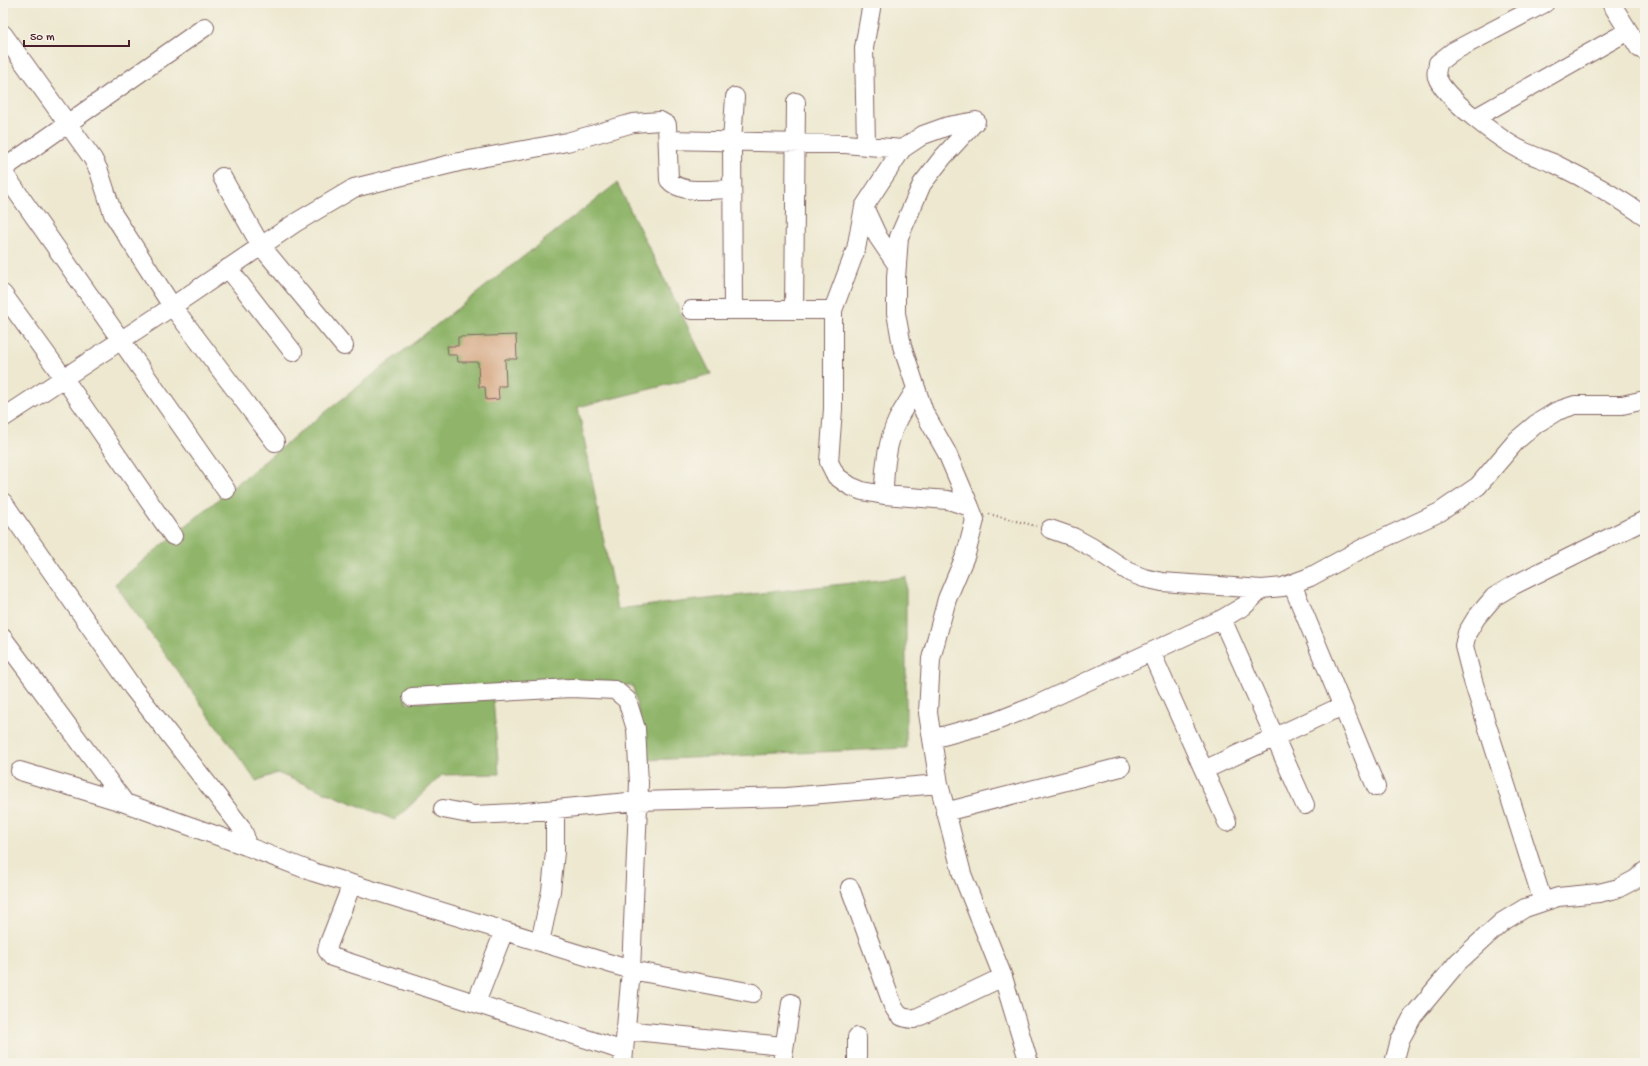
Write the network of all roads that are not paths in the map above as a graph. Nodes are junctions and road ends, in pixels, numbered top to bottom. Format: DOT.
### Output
graph roads {
  1 [pos="872,3"];
  2 [pos="1545,3"];
  3 [pos="1611,3"];
  4 [pos="205,27"];
  5 [pos="1628,31"];
  6 [pos="3,34"];
  7 [pos="1645,51"];
  8 [pos="735,97"];
  9 [pos="796,102"];
  10 [pos="1475,118"];
  11 [pos="68,122"];
  12 [pos="668,140"];
  13 [pos="732,141"];
  14 [pos="796,142"];
  15 [pos="866,145"];
  16 [pos="902,149"];
  17 [pos="3,169"];
  18 [pos="3,172"];
  19 [pos="222,177"];
  20 [pos="732,189"];
  21 [pos="864,207"];
  22 [pos="1645,216"];
  23 [pos="261,246"];
  24 [pos="897,265"];
  25 [pos="228,268"];
  26 [pos="3,294"];
  27 [pos="172,306"];
  28 [pos="692,310"];
  29 [pos="733,310"];
  30 [pos="794,310"];
  31 [pos="833,310"];
  32 [pos="120,340"];
  33 [pos="344,346"];
  34 [pos="293,352"];
  35 [pos="64,377"];
  36 [pos="916,389"];
  37 [pos="1645,400"];
  38 [pos="3,418"];
  39 [pos="275,442"];
  40 [pos="226,490"];
  41 [pos="884,495"];
  42 [pos="3,502"];
  43 [pos="970,507"];
  44 [pos="1645,520"];
  45 [pos="1050,529"];
  46 [pos="172,536"];
  47 [pos="1292,584"];
  48 [pos="1262,589"];
  49 [pos="1222,619"];
  50 [pos="3,638"];
  51 [pos="1151,652"];
  52 [pos="412,697"];
  53 [pos="1342,706"];
  54 [pos="1276,737"];
  55 [pos="932,739"];
  56 [pos="1121,767"];
  57 [pos="1204,770"];
  58 [pos="20,771"];
  59 [pos="939,784"];
  60 [pos="1376,786"];
  61 [pos="638,801"];
  62 [pos="125,803"];
  63 [pos="1305,804"];
  64 [pos="443,809"];
  65 [pos="555,809"];
  66 [pos="946,812"];
  67 [pos="1226,822"];
  68 [pos="246,846"];
  69 [pos="1645,871"];
  70 [pos="352,884"];
  71 [pos="850,888"];
  72 [pos="1542,902"];
  73 [pos="504,931"];
  74 [pos="540,942"];
  75 [pos="631,970"];
  76 [pos="1003,977"];
  77 [pos="753,993"];
  78 [pos="476,1003"];
  79 [pos="791,1003"];
  80 [pos="625,1030"];
  81 [pos="857,1037"];
  82 [pos="782,1054"];
  83 [pos="623,1057"];
  84 [pos="857,1063"];
  85 [pos="1029,1063"];
  86 [pos="1394,1063"];
  1 -- 15 [label="street"];
  2 -- 10 [label="street"];
  3 -- 5 [label="street"];
  4 -- 11 [label="street"];
  5 -- 7 [label="street"];
  5 -- 10 [label="street"];
  6 -- 11 [label="street"];
  8 -- 13 [label="street"];
  9 -- 14 [label="street"];
  10 -- 22 [label="street"];
  11 -- 17 [label="street"];
  11 -- 27 [label="street"];
  12 -- 13 [label="street"];
  12 -- 20 [label="street"];
  12 -- 23 [label="street"];
  13 -- 14 [label="street"];
  13 -- 20 [label="street"];
  14 -- 15 [label="street"];
  14 -- 30 [label="street"];
  15 -- 16 [label="street"];
  16 -- 21 [label="street"];
  16 -- 24 [label="street"];
  18 -- 32 [label="street"];
  19 -- 23 [label="street"];
  20 -- 29 [label="street"];
  21 -- 24 [label="street"];
  21 -- 31 [label="street"];
  23 -- 25 [label="street"];
  23 -- 33 [label="street"];
  24 -- 36 [label="street"];
  25 -- 27 [label="street"];
  25 -- 34 [label="street"];
  26 -- 35 [label="street"];
  27 -- 32 [label="street"];
  27 -- 39 [label="street"];
  28 -- 29 [label="street"];
  29 -- 30 [label="street"];
  30 -- 31 [label="street"];
  31 -- 41 [label="street"];
  32 -- 35 [label="street"];
  32 -- 40 [label="street"];
  35 -- 38 [label="street"];
  35 -- 46 [label="street"];
  36 -- 41 [label="street"];
  36 -- 43 [label="street"];
  37 -- 47 [label="street"];
  41 -- 43 [label="street"];
  42 -- 68 [label="street"];
  43 -- 55 [label="street"];
  44 -- 72 [label="street"];
  45 -- 48 [label="street"];
  47 -- 48 [label="street"];
  47 -- 53 [label="street"];
  48 -- 49 [label="street"];
  49 -- 51 [label="street"];
  49 -- 54 [label="street"];
  50 -- 62 [label="street"];
  51 -- 55 [label="street"];
  51 -- 57 [label="street"];
  52 -- 61 [label="street"];
  53 -- 54 [label="street"];
  53 -- 60 [label="street"];
  54 -- 57 [label="street"];
  54 -- 63 [label="street"];
  55 -- 59 [label="street"];
  56 -- 66 [label="street"];
  57 -- 67 [label="street"];
  58 -- 62 [label="street"];
  59 -- 61 [label="street"];
  59 -- 66 [label="street"];
  61 -- 65 [label="street"];
  61 -- 75 [label="street"];
  62 -- 68 [label="street"];
  64 -- 65 [label="street"];
  65 -- 74 [label="street"];
  66 -- 76 [label="street"];
  68 -- 70 [label="street"];
  69 -- 72 [label="street"];
  70 -- 73 [label="street"];
  70 -- 78 [label="street"];
  71 -- 76 [label="street"];
  72 -- 86 [label="street"];
  73 -- 74 [label="street"];
  73 -- 78 [label="street"];
  74 -- 75 [label="street"];
  75 -- 77 [label="street"];
  75 -- 80 [label="street"];
  76 -- 85 [label="street"];
  78 -- 83 [label="street"];
  79 -- 82 [label="street"];
  80 -- 82 [label="street"];
  80 -- 83 [label="street"];
  81 -- 84 [label="street"];
}
